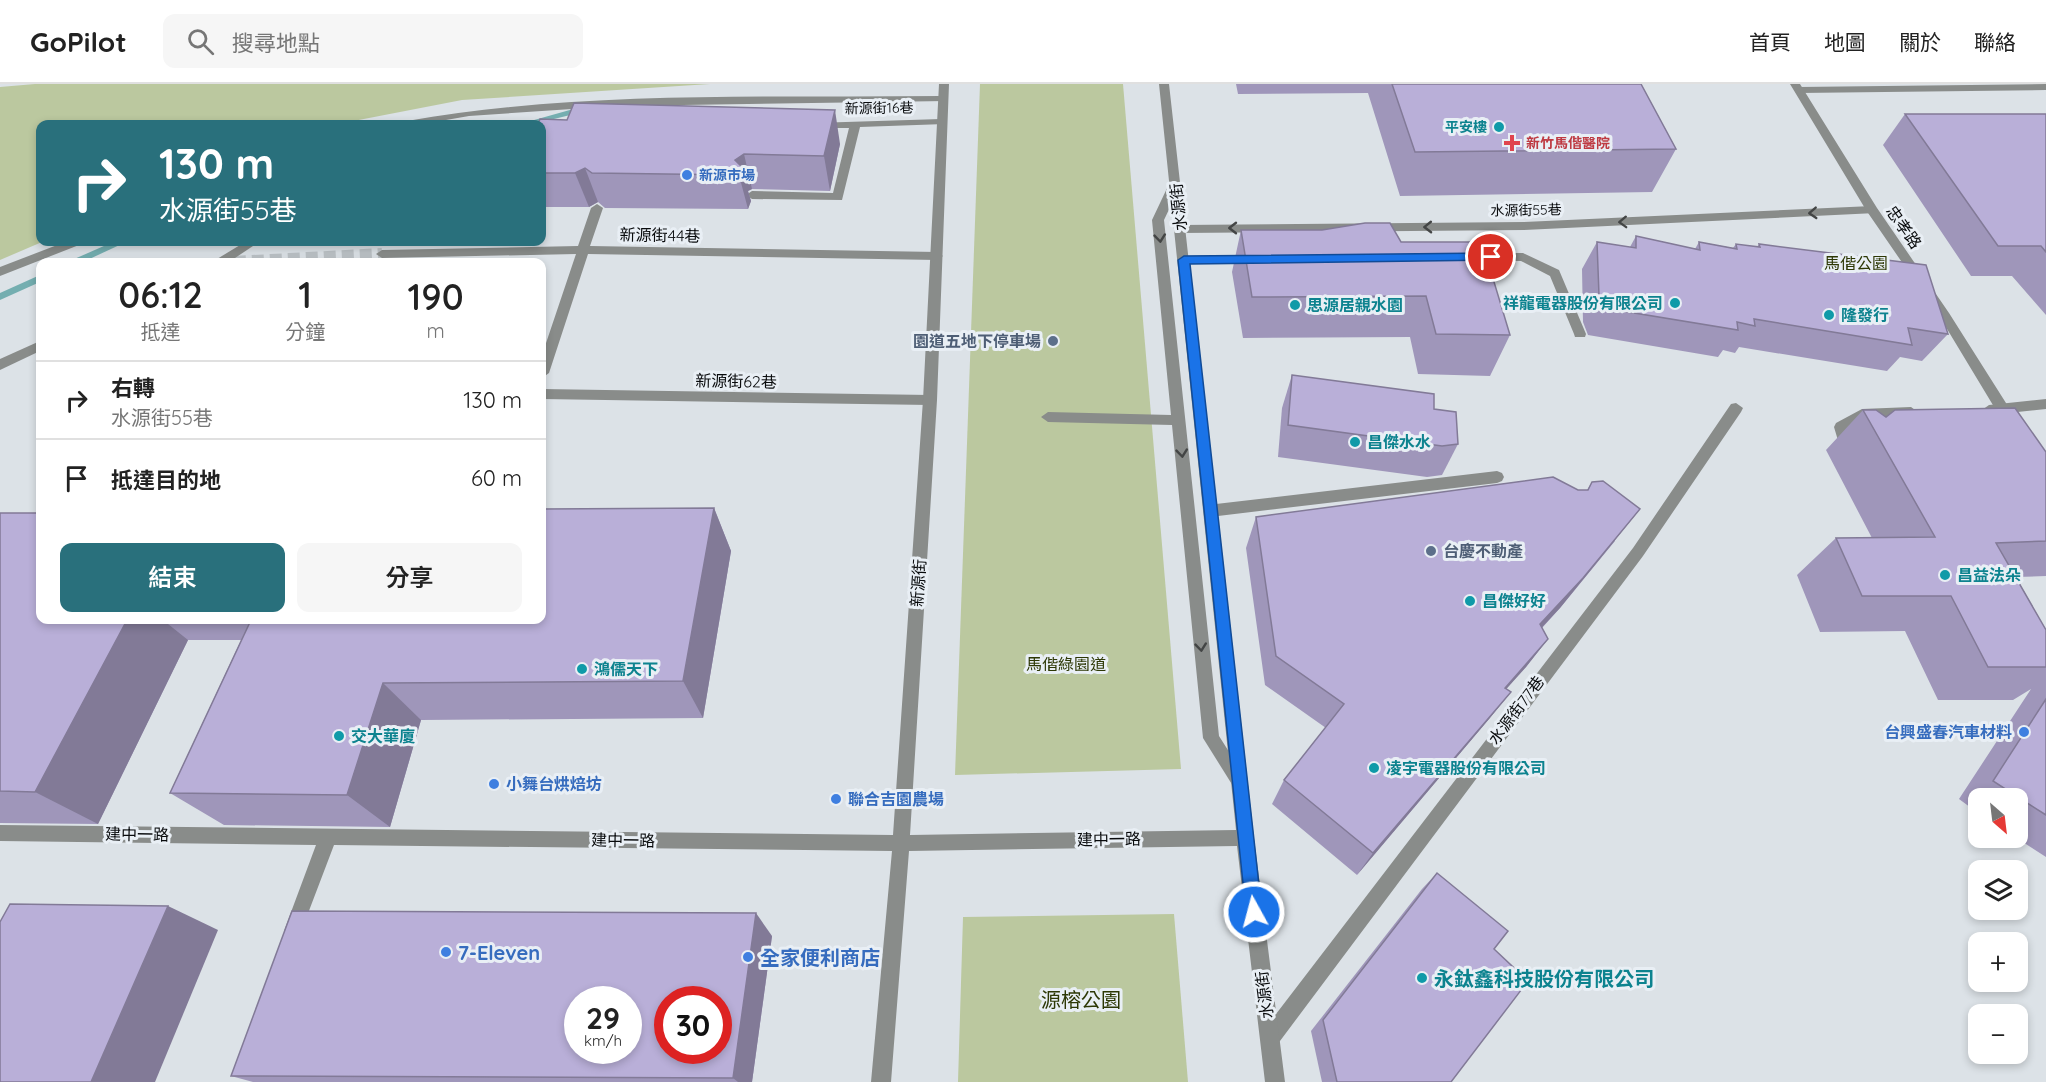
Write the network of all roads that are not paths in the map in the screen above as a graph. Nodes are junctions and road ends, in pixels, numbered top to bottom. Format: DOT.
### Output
graph roads {
  1 [pos="1164,84"];
  2 [pos="1797,87"];
  3 [pos="2046,87"];
  4 [pos="943,91"];
  5 [pos="430,120"];
  6 [pos="941,122"];
  7 [pos="855,124"];
  8 [pos="810,125"];
  9 [pos="1175,184"];
  10 [pos="752,195"];
  11 [pos="597,208"];
  12 [pos="1872,210"];
  13 [pos="1180,229"];
  14 [pos="65,246"];
  15 [pos="247,246"];
  16 [pos="585,250"];
  17 [pos="382,254"];
  18 [pos="937,256"];
  19 [pos="1454,257"];
  20 [pos="227,258"];
  21 [pos="1264,259"];
  22 [pos="1184,260"];
  23 [pos="0,272"];
  24 [pos="1580,334"];
  25 [pos="36,348"];
  26 [pos="546,362"];
  27 [pos="0,365"];
  28 [pos="546,394"];
  29 [pos="930,400"];
  30 [pos="2046,404"];
  31 [pos="1736,408"];
  32 [pos="2002,409"];
  33 [pos="1979,410"];
  34 [pos="1920,412"];
  35 [pos="1048,417"];
  36 [pos="1178,420"];
  37 [pos="2021,439"];
  38 [pos="1848,450"];
  39 [pos="1502,479"];
  40 [pos="1210,511"];
  41 [pos="1239,780"];
  42 [pos="0,833"];
  43 [pos="328,837"];
  44 [pos="1245,838"];
  45 [pos="901,843"];
  46 [pos="289,946"];
  47 [pos="1270,1038"];
  48 [pos="881,1082"];
  49 [pos="1275,1082"];
  1 -- 9 [label="street, 水源街"];
  2 -- 3 [label="street"];
  2 -- 12 [label="street, 忠孝路"];
  4 -- 5 [label="street"];
  4 -- 6 [label="street, 新源街"];
  6 -- 7 [label="street, 新源街16巷"];
  6 -- 18 [label="street, 新源街"];
  7 -- 8 [label="street, 新源街16巷"];
  7 -- 10 [label="street"];
  9 -- 13 [label="street, 水源街"];
  9 -- 36 [label="street, one-way"];
  11 -- 16 [label="street"];
  12 -- 13 [label="street, 水源街55巷, one-way"];
  12 -- 32 [label="street, 忠孝路"];
  13 -- 22 [label="street, 水源街"];
  14 -- 23 [label="street"];
  15 -- 20 [label="street"];
  16 -- 17 [label="street, 新源街44巷"];
  16 -- 18 [label="street, 新源街44巷"];
  16 -- 26 [label="street"];
  18 -- 29 [label="street, 新源街"];
  19 -- 24 [label="street"];
  21 -- 22 [label="street"];
  22 -- 40 [label="street, 水源街"];
  25 -- 27 [label="street"];
  28 -- 29 [label="street, 新源街62巷"];
  29 -- 45 [label="street, 新源街"];
  30 -- 32 [label="street"];
  31 -- 47 [label="street, 水源街77巷"];
  32 -- 33 [label="street"];
  32 -- 37 [label="street, 忠孝路"];
  34 -- 38 [label="street"];
  35 -- 36 [label="street"];
  36 -- 41 [label="street, one-way"];
  39 -- 40 [label="street"];
  40 -- 41 [label="street, 水源街"];
  41 -- 44 [label="street, 水源街"];
  42 -- 43 [label="street, 建中一路"];
  43 -- 45 [label="street, 建中一路"];
  43 -- 46 [label="street"];
  44 -- 45 [label="street, 建中一路"];
  44 -- 47 [label="street, 水源街"];
  45 -- 48 [label="street, 新源街"];
  47 -- 49 [label="street, 水源街"];
}
